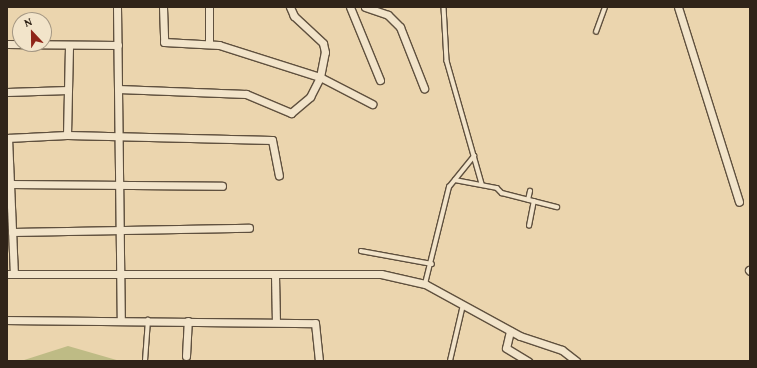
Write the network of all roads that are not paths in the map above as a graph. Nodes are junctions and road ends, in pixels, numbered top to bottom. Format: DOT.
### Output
graph roads {
  1 [pos="117,7"];
  2 [pos="163,7"];
  3 [pos="209,7"];
  4 [pos="290,7"];
  5 [pos="350,7"];
  6 [pos="365,7"];
  7 [pos="605,7"];
  8 [pos="678,7"];
  9 [pos="444,9"];
  10 [pos="596,32"];
  11 [pos="7,44"];
  12 [pos="209,44"];
  13 [pos="69,45"];
  14 [pos="118,45"];
  15 [pos="320,76"];
  16 [pos="380,80"];
  17 [pos="424,88"];
  18 [pos="118,89"];
  19 [pos="68,90"];
  20 [pos="7,92"];
  21 [pos="372,104"];
  22 [pos="67,135"];
  23 [pos="118,136"];
  24 [pos="7,138"];
  25 [pos="474,156"];
  26 [pos="279,175"];
  27 [pos="455,180"];
  28 [pos="10,184"];
  29 [pos="482,184"];
  30 [pos="119,185"];
  31 [pos="222,186"];
  32 [pos="530,191"];
  33 [pos="528,200"];
  34 [pos="534,202"];
  35 [pos="739,202"];
  36 [pos="557,207"];
  37 [pos="528,226"];
  38 [pos="249,228"];
  39 [pos="119,229"];
  40 [pos="12,232"];
  41 [pos="361,251"];
  42 [pos="432,264"];
  43 [pos="11,274"];
  44 [pos="275,275"];
  45 [pos="119,276"];
  46 [pos="425,284"];
  47 [pos="463,305"];
  48 [pos="121,319"];
  49 [pos="7,320"];
  50 [pos="148,320"];
  51 [pos="188,321"];
  52 [pos="276,322"];
  53 [pos="510,331"];
  54 [pos="186,356"];
  55 [pos="145,361"];
  56 [pos="319,361"];
  57 [pos="450,361"];
  58 [pos="528,361"];
  59 [pos="576,361"];
  1 -- 14 [label="street"];
  2 -- 12 [label="street"];
  3 -- 12 [label="street"];
  4 -- 15 [label="street"];
  5 -- 16 [label="street"];
  6 -- 17 [label="street"];
  7 -- 10 [label="lane"];
  8 -- 35 [label="street"];
  9 -- 25 [label="lane"];
  11 -- 13 [label="street"];
  12 -- 15 [label="street"];
  13 -- 14 [label="street"];
  13 -- 19 [label="street"];
  14 -- 18 [label="street"];
  15 -- 18 [label="street"];
  15 -- 21 [label="street"];
  18 -- 23 [label="street"];
  19 -- 20 [label="street"];
  19 -- 22 [label="street"];
  22 -- 23 [label="street"];
  22 -- 24 [label="street"];
  23 -- 26 [label="street"];
  23 -- 30 [label="street"];
  24 -- 28 [label="street"];
  25 -- 27 [label="lane"];
  25 -- 29 [label="lane"];
  27 -- 29 [label="lane"];
  27 -- 42 [label="lane"];
  28 -- 30 [label="street"];
  28 -- 40 [label="street"];
  29 -- 33 [label="lane"];
  30 -- 31 [label="street"];
  30 -- 39 [label="street"];
  32 -- 33 [label="lane"];
  33 -- 34 [label="lane"];
  34 -- 36 [label="lane"];
  34 -- 37 [label="lane"];
  38 -- 39 [label="street"];
  39 -- 40 [label="street"];
  39 -- 45 [label="street"];
  40 -- 43 [label="street"];
  41 -- 42 [label="lane"];
  42 -- 46 [label="lane"];
  43 -- 45 [label="street"];
  44 -- 45 [label="street"];
  44 -- 46 [label="street"];
  44 -- 52 [label="street"];
  45 -- 48 [label="street"];
  46 -- 47 [label="street"];
  47 -- 53 [label="street"];
  47 -- 57 [label="lane"];
  48 -- 49 [label="street"];
  48 -- 50 [label="street"];
  50 -- 51 [label="street"];
  50 -- 55 [label="lane"];
  51 -- 52 [label="street"];
  51 -- 54 [label="street"];
  52 -- 56 [label="street"];
  53 -- 58 [label="street"];
  53 -- 59 [label="street"];
}
